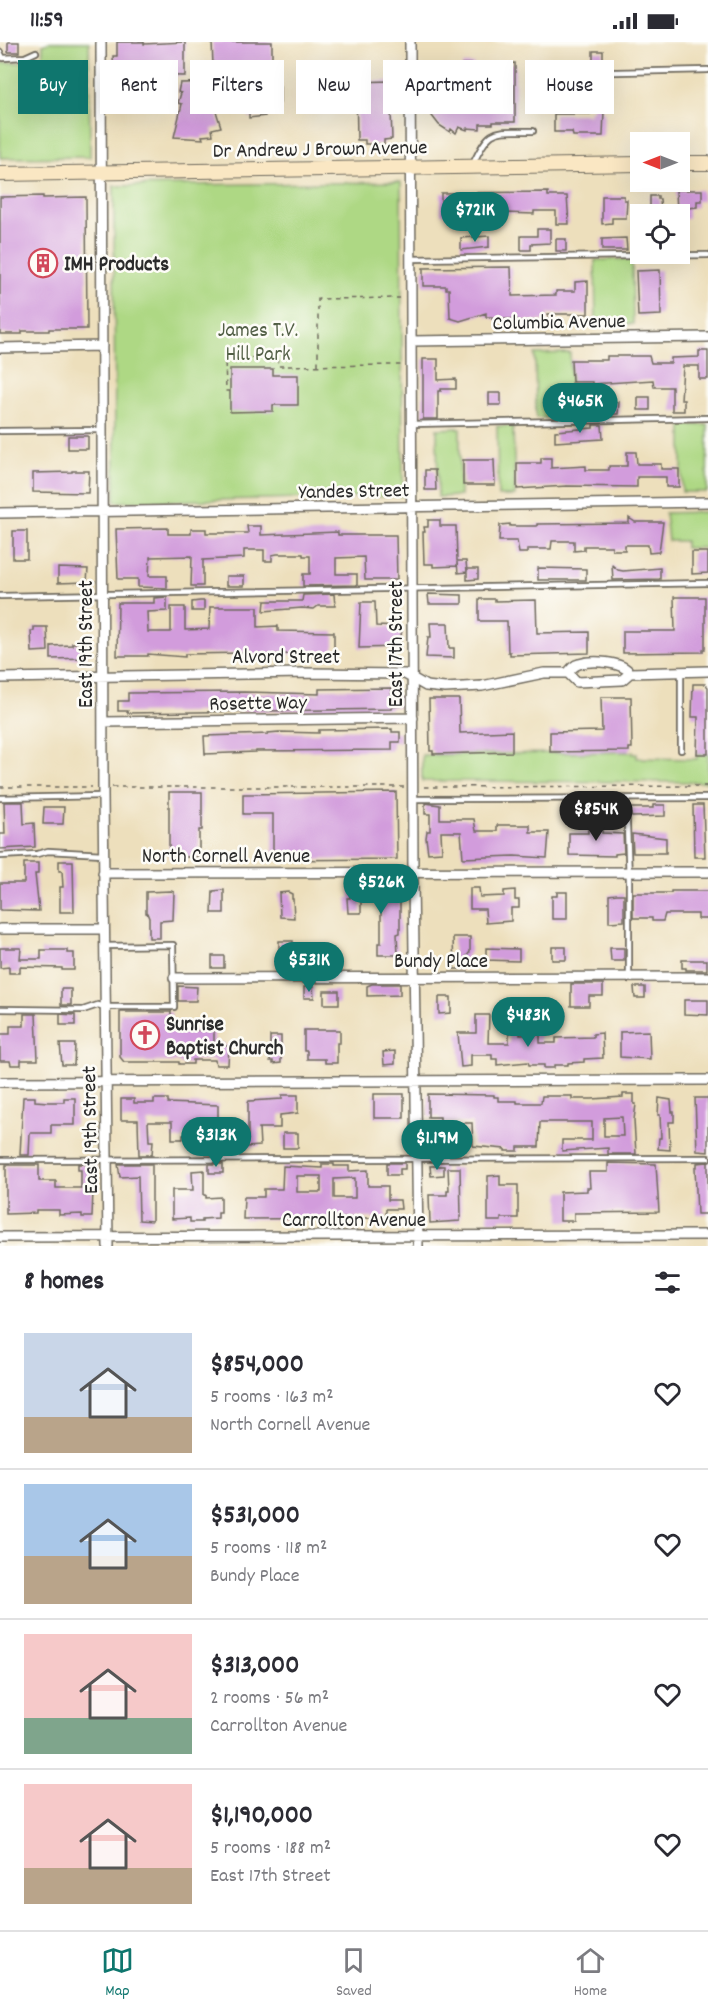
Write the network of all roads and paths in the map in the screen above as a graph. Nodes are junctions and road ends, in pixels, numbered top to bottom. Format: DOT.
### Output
graph roads {
  1 [pos="100,42"];
  2 [pos="410,42"];
  3 [pos="36,51"];
  4 [pos="0,52"];
  5 [pos="708,70"];
  6 [pos="614,72"];
  7 [pos="533,131"];
  8 [pos="690,163"];
  9 [pos="708,163"];
  10 [pos="630,164"];
  11 [pos="471,166"];
  12 [pos="411,167"];
  13 [pos="101,172"];
  14 [pos="0,174"];
  15 [pos="708,255"];
  16 [pos="411,259"];
  17 [pos="405,297"];
  18 [pos="708,337"];
  19 [pos="411,342"];
  20 [pos="102,346"];
  21 [pos="0,348"];
  22 [pos="405,365"];
  23 [pos="318,366"];
  24 [pos="230,391"];
  25 [pos="708,418"];
  26 [pos="412,424"];
  27 [pos="103,430"];
  28 [pos="0,431"];
  29 [pos="708,502"];
  30 [pos="412,507"];
  31 [pos="103,512"];
  32 [pos="0,513"];
  33 [pos="708,584"];
  34 [pos="412,589"];
  35 [pos="103,594"];
  36 [pos="0,596"];
  37 [pos="708,671"];
  38 [pos="681,672"];
  39 [pos="568,673"];
  40 [pos="630,673"];
  41 [pos="103,676"];
  42 [pos="0,678"];
  43 [pos="413,678"];
  44 [pos="413,718"];
  45 [pos="103,722"];
  46 [pos="681,750"];
  47 [pos="708,786"];
  48 [pos="0,787"];
  49 [pos="95,787"];
  50 [pos="111,787"];
  51 [pos="403,787"];
  52 [pos="421,787"];
  53 [pos="103,796"];
  54 [pos="0,798"];
  55 [pos="708,798"];
  56 [pos="413,799"];
  57 [pos="626,799"];
  58 [pos="103,854"];
  59 [pos="0,856"];
  60 [pos="629,872"];
  61 [pos="708,872"];
  62 [pos="104,873"];
  63 [pos="413,873"];
  64 [pos="0,929"];
  65 [pos="104,929"];
  66 [pos="104,946"];
  67 [pos="629,977"];
  68 [pos="708,977"];
  69 [pos="174,978"];
  70 [pos="414,978"];
  71 [pos="105,1007"];
  72 [pos="0,1009"];
  73 [pos="416,1080"];
  74 [pos="708,1080"];
  75 [pos="106,1081"];
  76 [pos="0,1082"];
  77 [pos="708,1158"];
  78 [pos="417,1159"];
  79 [pos="0,1160"];
  80 [pos="107,1160"];
  81 [pos="708,1235"];
  82 [pos="0,1237"];
  83 [pos="418,1241"];
  84 [pos="108,1242"];
  1 -- 13 [label="street, East 19th Street"];
  2 -- 12 [label="street, East 17th Street"];
  3 -- 4 [label="lane"];
  5 -- 6 [label="lane"];
  7 -- 11 [label="lane"];
  8 -- 9 [label="main road"];
  10 -- 11 [label="main road, Dr Andrew J Brown Avenue"];
  11 -- 12 [label="main road, Dr Andrew J Brown Avenue"];
  12 -- 13 [label="main road, Dr Andrew J Brown Avenue"];
  12 -- 16 [label="street, East 17th Street"];
  13 -- 14 [label="main road, Dr Andrew J Brown Avenue"];
  13 -- 20 [label="street, East 19th Street"];
  15 -- 16 [label="lane"];
  16 -- 19 [label="street, East 17th Street"];
  17 -- 23 [label="path"];
  18 -- 19 [label="street, Columbia Avenue"];
  19 -- 26 [label="street, East 17th Street"];
  20 -- 21 [label="street"];
  20 -- 27 [label="street, East 19th Street"];
  22 -- 23 [label="path"];
  23 -- 24 [label="path"];
  25 -- 26 [label="lane"];
  26 -- 30 [label="street, East 17th Street"];
  27 -- 28 [label="lane"];
  27 -- 31 [label="street, East 19th Street"];
  29 -- 30 [label="street, Yandes Street"];
  30 -- 31 [label="street, Yandes Street"];
  30 -- 34 [label="street, East 17th Street"];
  31 -- 32 [label="street, Yandes Street"];
  31 -- 35 [label="street, East 19th Street"];
  33 -- 34 [label="lane"];
  34 -- 35 [label="lane"];
  34 -- 43 [label="street, East 17th Street"];
  35 -- 36 [label="lane"];
  35 -- 41 [label="street, East 19th Street"];
  37 -- 38 [label="street, Alvord Street"];
  38 -- 40 [label="street, Alvord Street"];
  38 -- 46 [label="lane"];
  39 -- 40 [label="street, Alvord Street"];
  39 -- 40 [label="street, Alvord Street"];
  39 -- 43 [label="street, Alvord Street"];
  41 -- 42 [label="street, Alvord Street"];
  41 -- 43 [label="street, Alvord Street"];
  41 -- 45 [label="street, East 19th Street"];
  43 -- 44 [label="street, East 17th Street"];
  44 -- 45 [label="street, Rosette Way"];
  44 -- 56 [label="street, East 17th Street"];
  45 -- 53 [label="street, East 19th Street"];
  47 -- 52 [label="path"];
  48 -- 49 [label="path"];
  50 -- 51 [label="path"];
  53 -- 54 [label="lane"];
  53 -- 58 [label="street, East 19th Street"];
  55 -- 57 [label="lane"];
  56 -- 57 [label="lane"];
  56 -- 63 [label="street, East 17th Street"];
  57 -- 60 [label="lane"];
  58 -- 59 [label="lane"];
  58 -- 62 [label="street, East 19th Street"];
  60 -- 61 [label="street, North Cornell Avenue"];
  60 -- 63 [label="street, North Cornell Avenue"];
  60 -- 67 [label="lane"];
  62 -- 63 [label="street, North Cornell Avenue"];
  62 -- 65 [label="street, East 19th Street"];
  63 -- 70 [label="street, East 17th Street"];
  64 -- 65 [label="street"];
  65 -- 66 [label="street, East 19th Street"];
  66 -- 69 [label="lane"];
  66 -- 71 [label="street, East 19th Street"];
  67 -- 68 [label="street, Bundy Place"];
  67 -- 70 [label="street, Bundy Place"];
  69 -- 70 [label="street, Bundy Place"];
  69 -- 71 [label="lane"];
  70 -- 73 [label="street, East 17th Street"];
  71 -- 72 [label="lane"];
  71 -- 75 [label="street, East 19th Street"];
  73 -- 74 [label="street"];
  73 -- 75 [label="street"];
  73 -- 78 [label="street, East 17th Street"];
  75 -- 76 [label="street"];
  75 -- 80 [label="street, East 19th Street"];
  77 -- 78 [label="lane"];
  78 -- 80 [label="lane"];
  78 -- 83 [label="street, East 17th Street"];
  79 -- 80 [label="lane"];
  80 -- 84 [label="street, East 19th Street"];
  81 -- 83 [label="street, Carrollton Avenue"];
  82 -- 84 [label="street, Carrollton Avenue"];
  83 -- 84 [label="street, Carrollton Avenue"];
}
